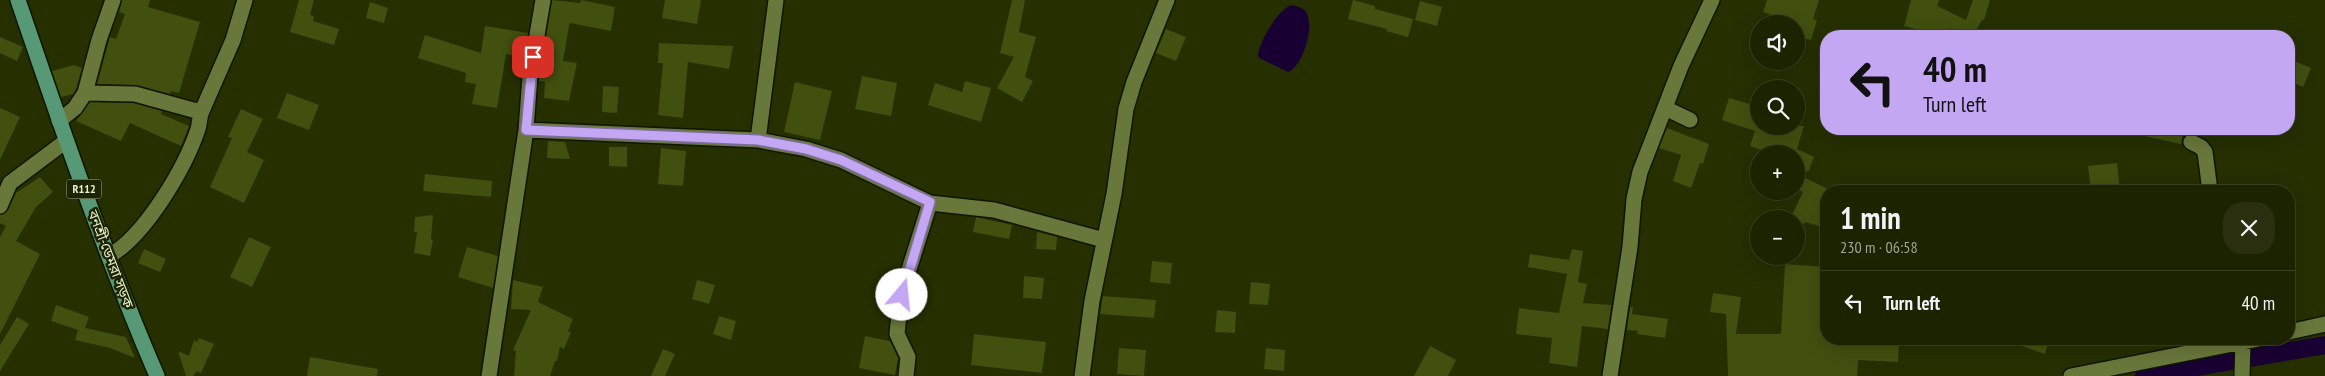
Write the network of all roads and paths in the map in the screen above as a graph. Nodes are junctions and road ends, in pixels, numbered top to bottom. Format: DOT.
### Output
graph roads {
  1 [pos="18,0"];
  2 [pos="113,0"];
  3 [pos="245,0"];
  4 [pos="544,0"];
  5 [pos="776,0"];
  6 [pos="1167,0"];
  7 [pos="1712,0"];
  8 [pos="85,93"];
  9 [pos="1665,108"];
  10 [pos="202,111"];
  11 [pos="1690,120"];
  12 [pos="59,121"];
  13 [pos="526,130"];
  14 [pos="758,140"];
  15 [pos="66,141"];
  16 [pos="2190,142"];
  17 [pos="2209,185"];
  18 [pos="930,202"];
  19 [pos="0,206"];
  20 [pos="1104,240"];
  21 [pos="110,256"];
  22 [pos="2325,324"];
  23 [pos="2295,331"];
  24 [pos="2205,345"];
  25 [pos="2250,345"];
  26 [pos="2242,371"];
  27 [pos="157,376"];
  28 [pos="489,376"];
  29 [pos="906,376"];
  30 [pos="1082,376"];
  31 [pos="1610,376"];
  32 [pos="2072,376"];
  1 -- 12 [label="main road, বনশ্রী-ডেমরা সড়ক / R112"];
  2 -- 8 [label="street"];
  3 -- 10 [label="street"];
  4 -- 13 [label="street"];
  5 -- 14 [label="street"];
  6 -- 20 [label="street"];
  7 -- 9 [label="street"];
  8 -- 10 [label="street"];
  8 -- 12 [label="street"];
  9 -- 11 [label="street"];
  9 -- 31 [label="street"];
  10 -- 21 [label="street"];
  12 -- 15 [label="main road, বনশ্রী-ডেমরা সড়ক / R112"];
  13 -- 14 [label="street"];
  13 -- 28 [label="street"];
  14 -- 18 [label="street"];
  15 -- 19 [label="street"];
  15 -- 21 [label="main road, বনশ্রী-ডেমরা সড়ক / R112"];
  16 -- 17 [label="street"];
  18 -- 20 [label="street"];
  18 -- 29 [label="street"];
  20 -- 30 [label="street"];
  21 -- 27 [label="main road, বনশ্রী-ডেমরা সড়ক / R112"];
  22 -- 23 [label="street"];
  24 -- 32 [label="street"];
  25 -- 26 [label="street"];
}
